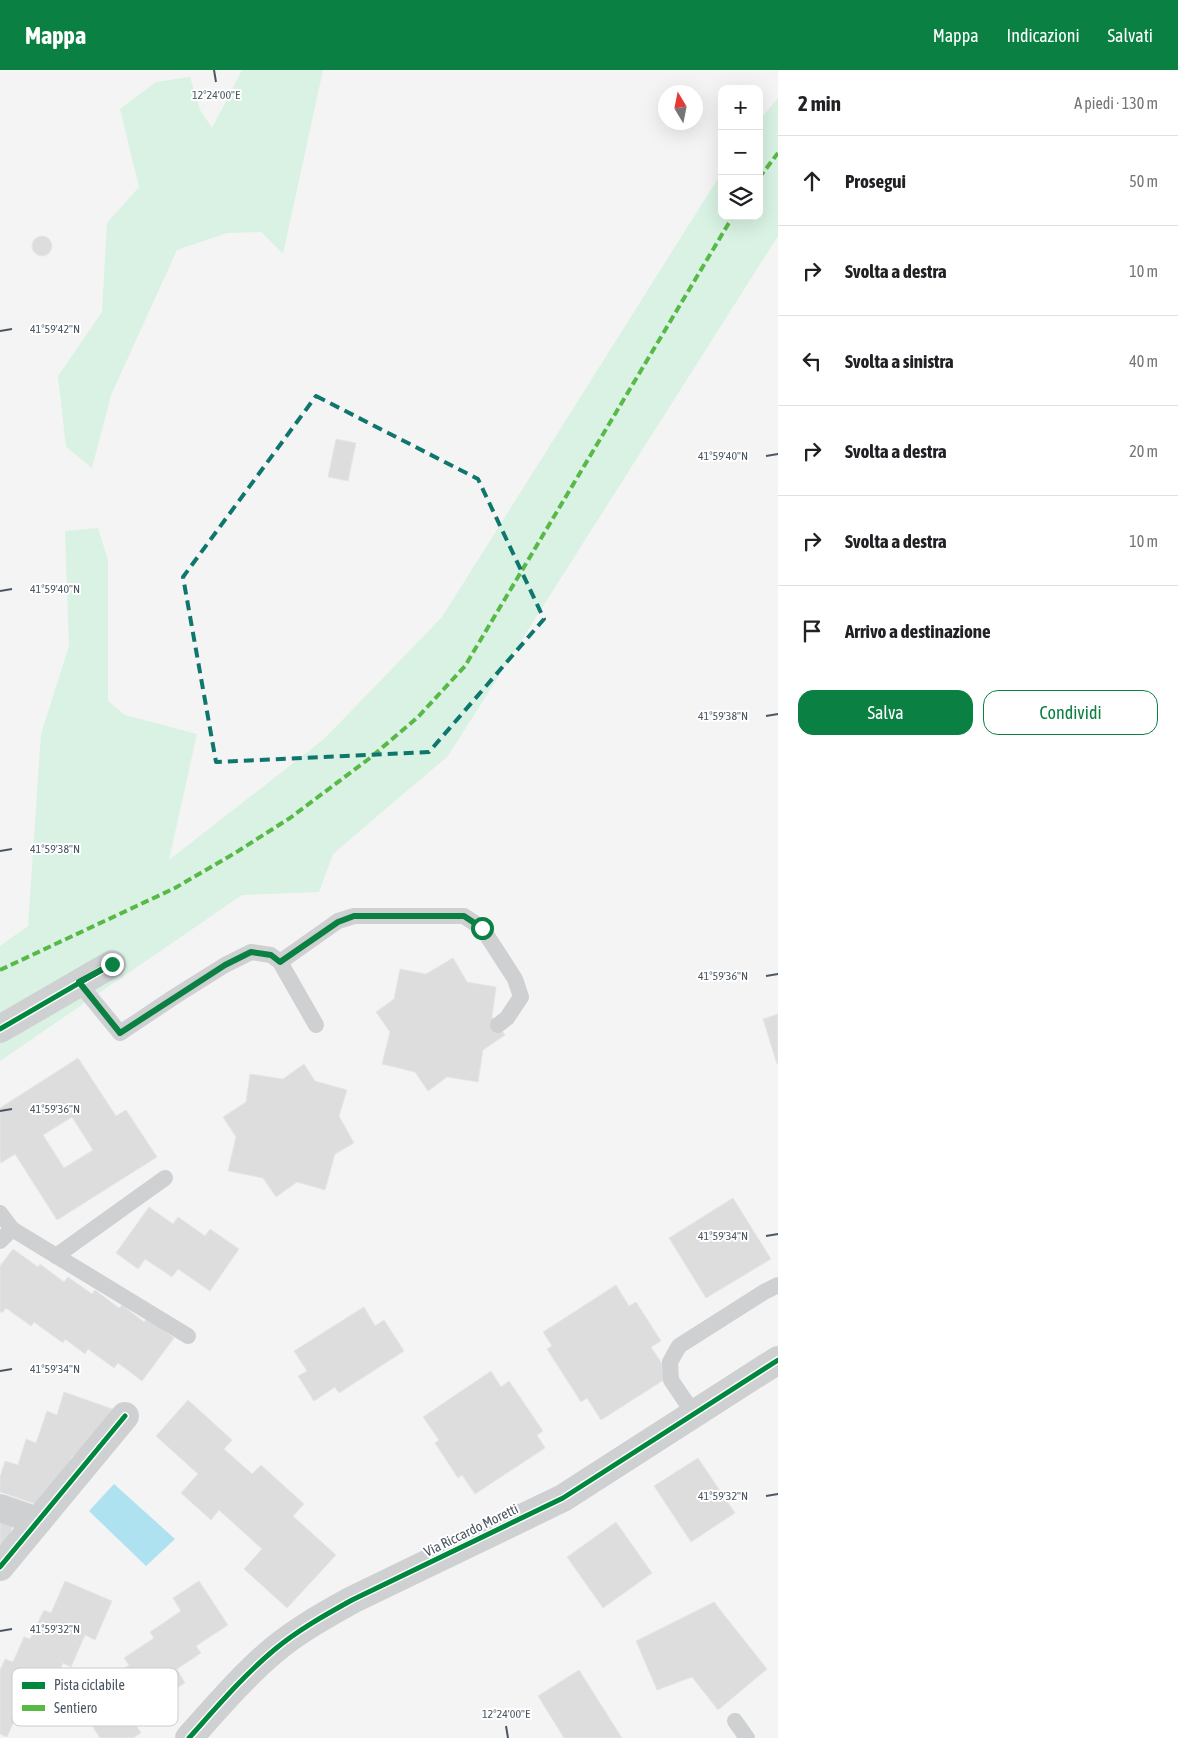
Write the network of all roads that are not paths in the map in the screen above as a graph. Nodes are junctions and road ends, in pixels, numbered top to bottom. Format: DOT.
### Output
graph roads {
  1 [pos="280,962"];
  2 [pos="112,964"];
  3 [pos="79,982"];
  4 [pos="316,1025"];
  5 [pos="498,1025"];
  6 [pos="0,1029"];
  7 [pos="165,1178"];
  8 [pos="0,1212"];
  9 [pos="12,1229"];
  10 [pos="0,1241"];
  11 [pos="56,1256"];
  12 [pos="778,1285"];
  13 [pos="188,1336"];
  14 [pos="778,1360"];
  15 [pos="694,1414"];
  16 [pos="125,1416"];
  17 [pos="0,1508"];
  18 [pos="38,1521"];
  19 [pos="0,1567"];
  20 [pos="735,1721"];
  21 [pos="189,1738"];
  22 [pos="746,1738"];
  1 -- 3 [label="lane"];
  1 -- 4 [label="lane"];
  1 -- 5 [label="lane"];
  2 -- 3 [label="street"];
  3 -- 6 [label="street"];
  7 -- 11 [label="lane"];
  8 -- 9 [label="lane"];
  9 -- 10 [label="lane"];
  9 -- 11 [label="lane"];
  11 -- 13 [label="lane"];
  12 -- 15 [label="lane"];
  14 -- 15 [label="street, Via Riccardo Moretti"];
  15 -- 21 [label="street, Via Riccardo Moretti"];
  16 -- 18 [label="street"];
  17 -- 18 [label="street"];
  18 -- 19 [label="street"];
  20 -- 22 [label="lane"];
}
